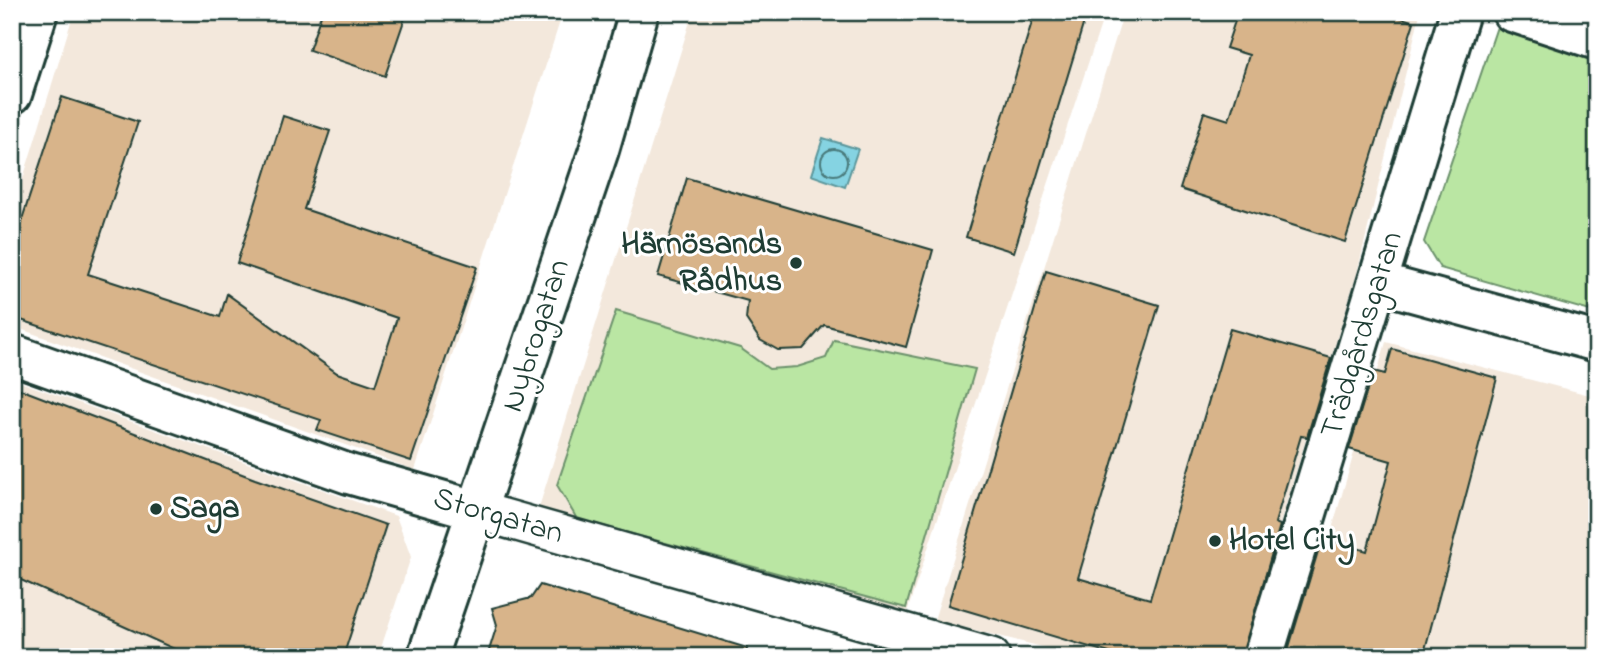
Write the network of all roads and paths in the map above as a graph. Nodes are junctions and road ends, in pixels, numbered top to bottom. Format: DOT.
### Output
graph roads {
  1 [pos="38,12"];
  2 [pos="639,12"];
  3 [pos="1460,12"];
  4 [pos="1512,12"];
  5 [pos="1597,40"];
  6 [pos="12,94"];
  7 [pos="1379,283"];
  8 [pos="1597,342"];
  9 [pos="12,355"];
  10 [pos="479,511"];
  11 [pos="427,657"];
  12 [pos="991,657"];
  13 [pos="1263,657"];
  1 -- 6 [label="street"];
  2 -- 10 [label="street, Nybrogatan"];
  3 -- 7 [label="street, Trädgårdsgatan"];
  4 -- 5 [label="street"];
  7 -- 8 [label="street"];
  7 -- 13 [label="street, Trädgårdsgatan"];
  9 -- 10 [label="street, Storgatan"];
  10 -- 11 [label="street, Nybrogatan"];
  10 -- 12 [label="street, Storgatan"];
}
